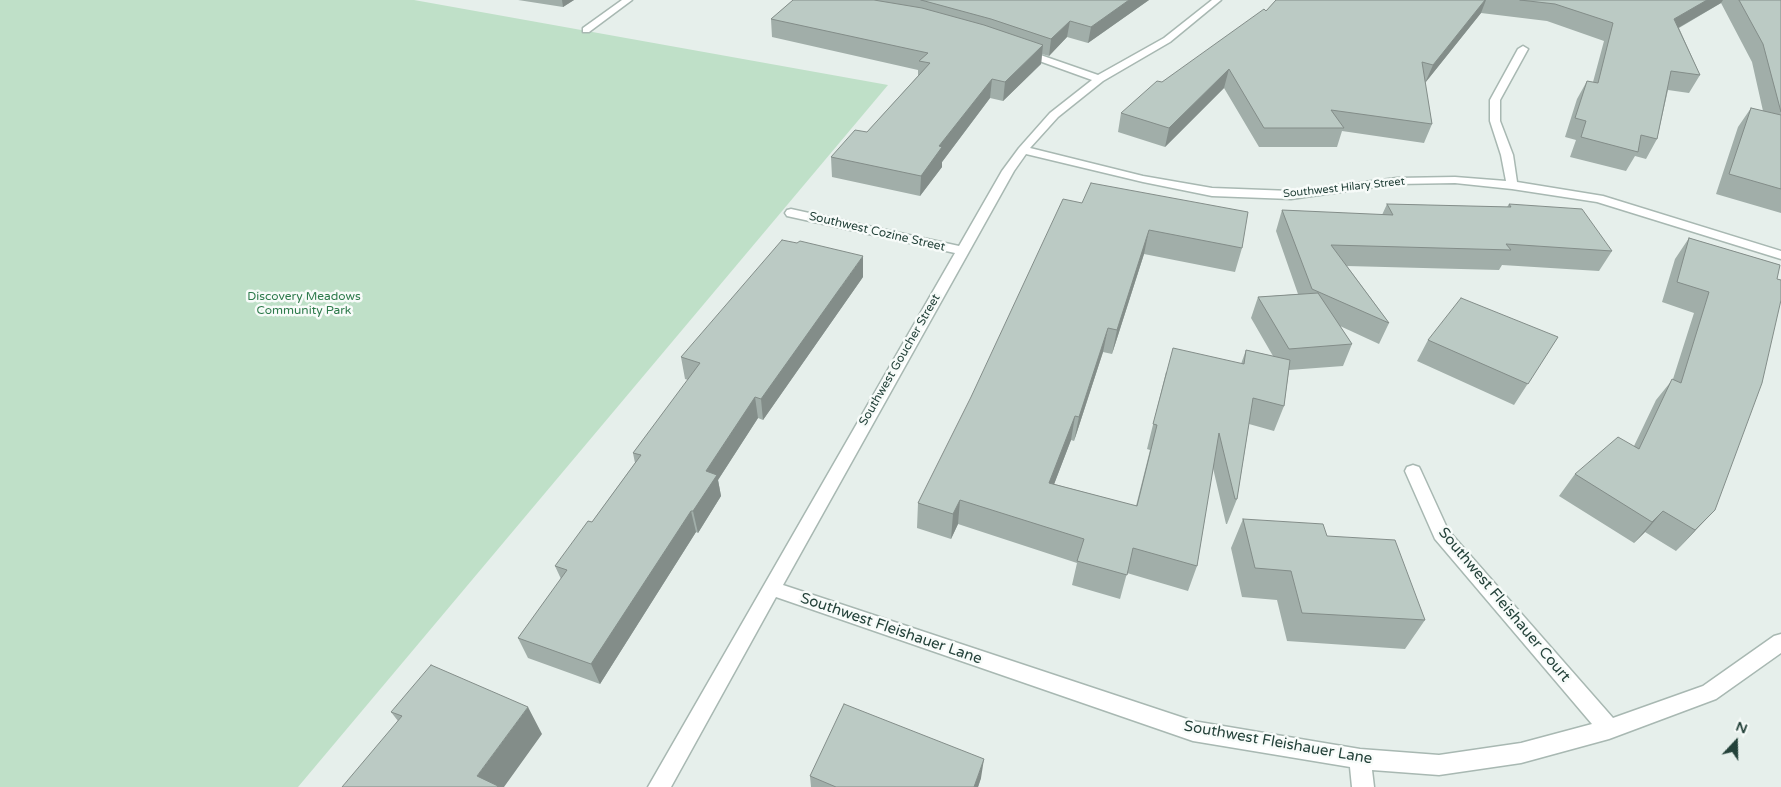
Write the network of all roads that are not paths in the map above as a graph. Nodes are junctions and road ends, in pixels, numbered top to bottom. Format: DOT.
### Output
graph roads {
  1 [pos="628,0"];
  2 [pos="1217,0"];
  3 [pos="586,30"];
  4 [pos="1014,49"];
  5 [pos="1523,49"];
  6 [pos="1099,79"];
  7 [pos="1023,150"];
  8 [pos="1512,184"];
  9 [pos="791,213"];
  10 [pos="962,252"];
  11 [pos="1781,255"];
  12 [pos="1413,471"];
  13 [pos="771,588"];
  14 [pos="1781,642"];
  15 [pos="1609,729"];
  16 [pos="1360,759"];
  17 [pos="659,787"];
  18 [pos="1363,787"];
  1 -- 3 [label="street"];
  2 -- 6 [label="street, Southwest Goucher Street"];
  4 -- 6 [label="street"];
  5 -- 8 [label="street"];
  6 -- 7 [label="street, Southwest Goucher Street"];
  7 -- 8 [label="street, Southwest Hilary Street"];
  7 -- 10 [label="street, Southwest Goucher Street"];
  8 -- 11 [label="street, Southwest Hilary Street"];
  9 -- 10 [label="street, Southwest Cozine Street"];
  10 -- 13 [label="street, Southwest Goucher Street"];
  12 -- 15 [label="street, Southwest Fleishauer Court"];
  13 -- 16 [label="street, Southwest Fleishauer Lane"];
  13 -- 17 [label="street, Southwest Goucher Street"];
  14 -- 15 [label="street, Southwest Fleishauer Lane"];
  15 -- 16 [label="street, Southwest Fleishauer Lane"];
  16 -- 18 [label="street"];
}
